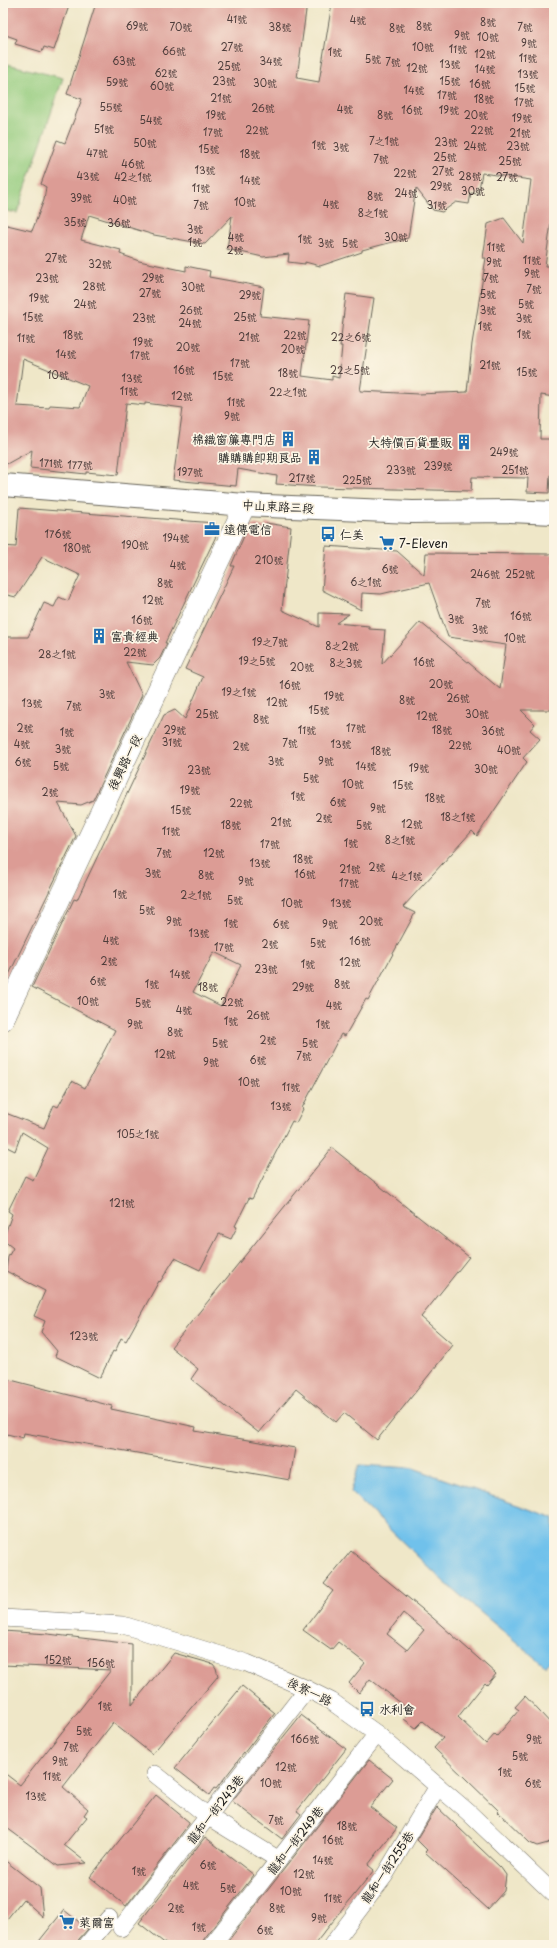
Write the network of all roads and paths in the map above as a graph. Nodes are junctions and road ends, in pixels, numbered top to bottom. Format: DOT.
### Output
graph roads {
  1 [pos="3,485"];
  2 [pos="245,505"];
  3 [pos="554,513"];
  4 [pos="3,1020"];
  5 [pos="3,1618"];
  6 [pos="307,1689"];
  7 [pos="377,1734"];
  8 [pos="155,1774"];
  9 [pos="438,1786"];
  10 [pos="209,1817"];
  11 [pos="279,1860"];
  12 [pos="554,1894"];
  13 [pos="87,1945"];
  14 [pos="212,1945"];
  15 [pos="332,1945"];
  1 -- 2 [label="main road, 中山東路三段"];
  2 -- 3 [label="main road, 中山東路三段"];
  2 -- 4 [label="street, 後興路一段"];
  5 -- 6 [label="street, 後寮一路"];
  6 -- 7 [label="street, 後寮一路"];
  6 -- 10 [label="street, 龍和一街243巷"];
  7 -- 9 [label="street, 後寮一路"];
  7 -- 11 [label="street, 龍和一街249巷"];
  8 -- 10 [label="street"];
  9 -- 12 [label="street, 後寮一路"];
  9 -- 15 [label="street, 龍和一街255巷"];
  10 -- 11 [label="street"];
  10 -- 13 [label="street, 龍和一街243巷"];
  11 -- 14 [label="street, 龍和一街249巷"];
}
